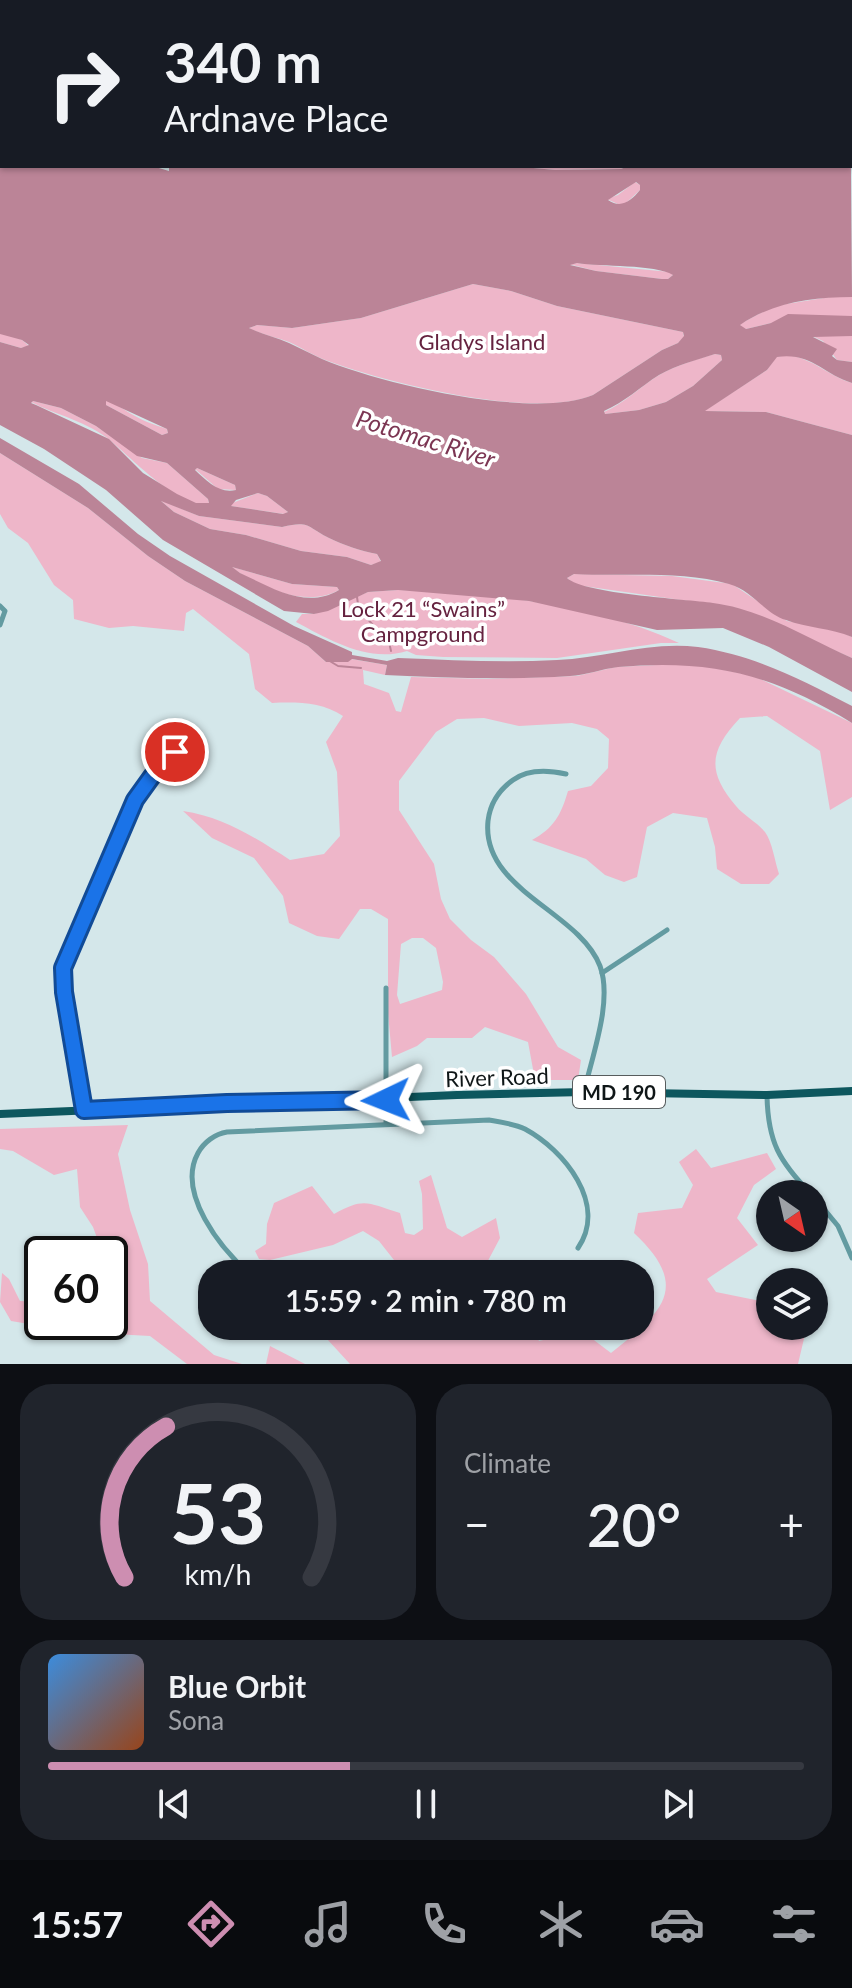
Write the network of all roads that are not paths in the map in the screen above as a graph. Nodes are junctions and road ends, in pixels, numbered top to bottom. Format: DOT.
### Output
graph roads {
  1 [pos="0,606"];
  2 [pos="0,625"];
  3 [pos="190,745"];
  4 [pos="566,774"];
  5 [pos="667,930"];
  6 [pos="602,973"];
  7 [pos="386,988"];
  8 [pos="852,1091"];
  9 [pos="584,1092"];
  10 [pos="767,1095"];
  11 [pos="386,1100"];
  12 [pos="84,1110"];
  13 [pos="0,1114"];
  14 [pos="386,1124"];
  15 [pos="797,1180"];
  16 [pos="828,1214"];
  17 [pos="578,1248"];
  18 [pos="852,1258"];
  19 [pos="236,1260"];
  1 -- 2 [label="street"];
  3 -- 12 [label="street"];
  4 -- 6 [label="street"];
  5 -- 6 [label="street"];
  6 -- 9 [label="street"];
  7 -- 11 [label="street"];
  8 -- 10 [label="main road, River Road / MD 190"];
  9 -- 10 [label="main road, River Road / MD 190"];
  9 -- 11 [label="main road, River Road / MD 190"];
  10 -- 15 [label="street"];
  11 -- 12 [label="main road, River Road / MD 190"];
  11 -- 14 [label="street"];
  12 -- 13 [label="main road, River Road / MD 190"];
  14 -- 17 [label="street"];
  14 -- 19 [label="street"];
  16 -- 18 [label="street"];
}
